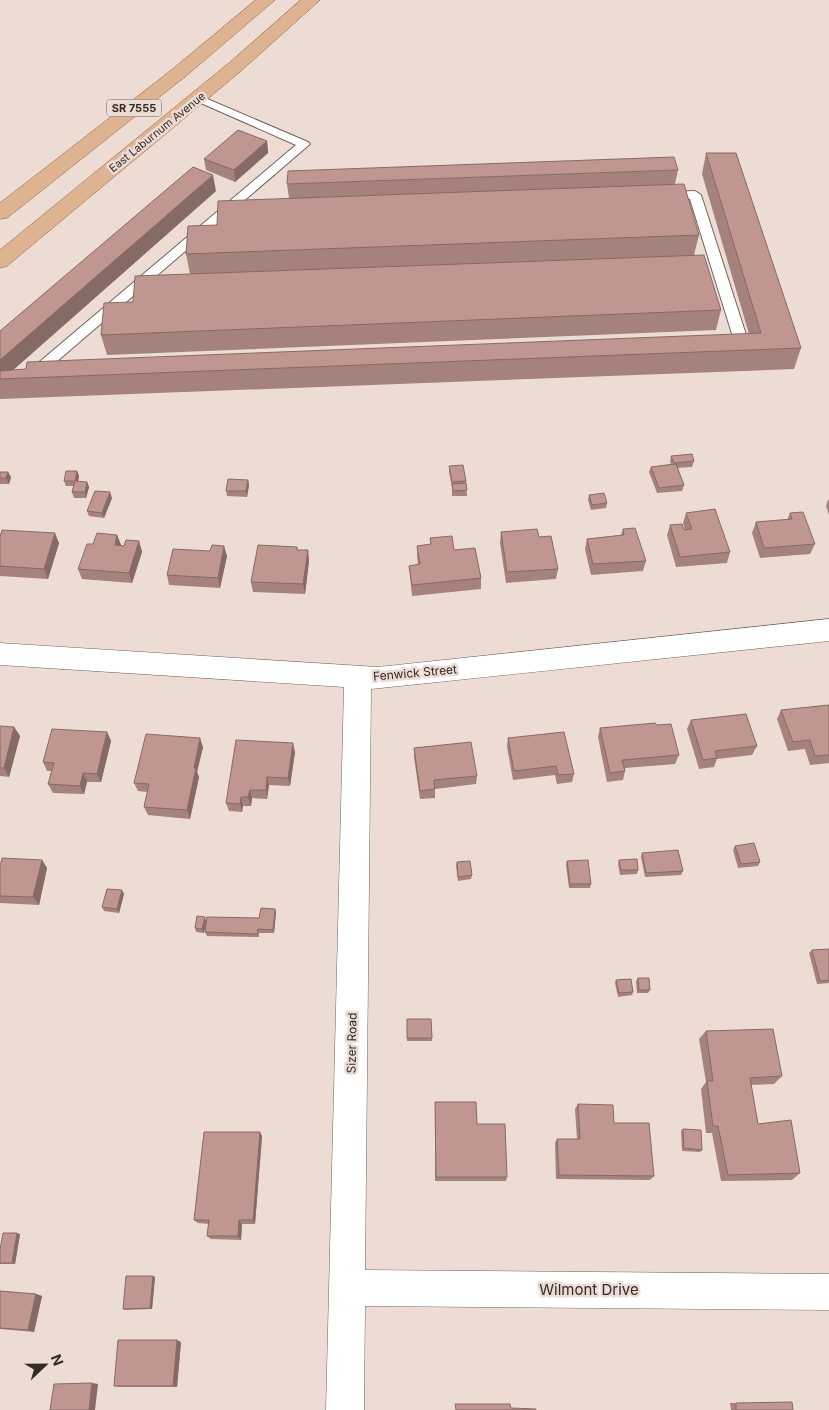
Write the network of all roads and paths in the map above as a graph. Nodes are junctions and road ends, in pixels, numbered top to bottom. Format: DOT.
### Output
graph roads {
  1 [pos="266,0"];
  2 [pos="311,0"];
  3 [pos="198,98"];
  4 [pos="656,196"];
  5 [pos="249,207"];
  6 [pos="230,208"];
  7 [pos="0,213"];
  8 [pos="0,261"];
  9 [pos="163,281"];
  10 [pos="143,282"];
  11 [pos="715,342"];
  12 [pos="62,366"];
  13 [pos="829,630"];
  14 [pos="0,654"];
  15 [pos="358,677"];
  16 [pos="348,1288"];
  17 [pos="829,1292"];
  18 [pos="346,1410"];
  1 -- 7 [label="main road, SR 7555"];
  2 -- 3 [label="main road, East Laburnum Avenue / SR 7555"];
  3 -- 6 [label="lane"];
  3 -- 8 [label="main road, East Laburnum Avenue / SR 7555"];
  4 -- 11 [label="lane"];
  5 -- 6 [label="lane"];
  6 -- 10 [label="lane"];
  9 -- 10 [label="lane"];
  10 -- 12 [label="lane"];
  13 -- 15 [label="street, Fenwick Street"];
  14 -- 15 [label="street, Fenwick Street"];
  15 -- 16 [label="street, Sizer Road"];
  16 -- 17 [label="street, Wilmont Drive"];
  16 -- 18 [label="street, Sizer Road"];
}
